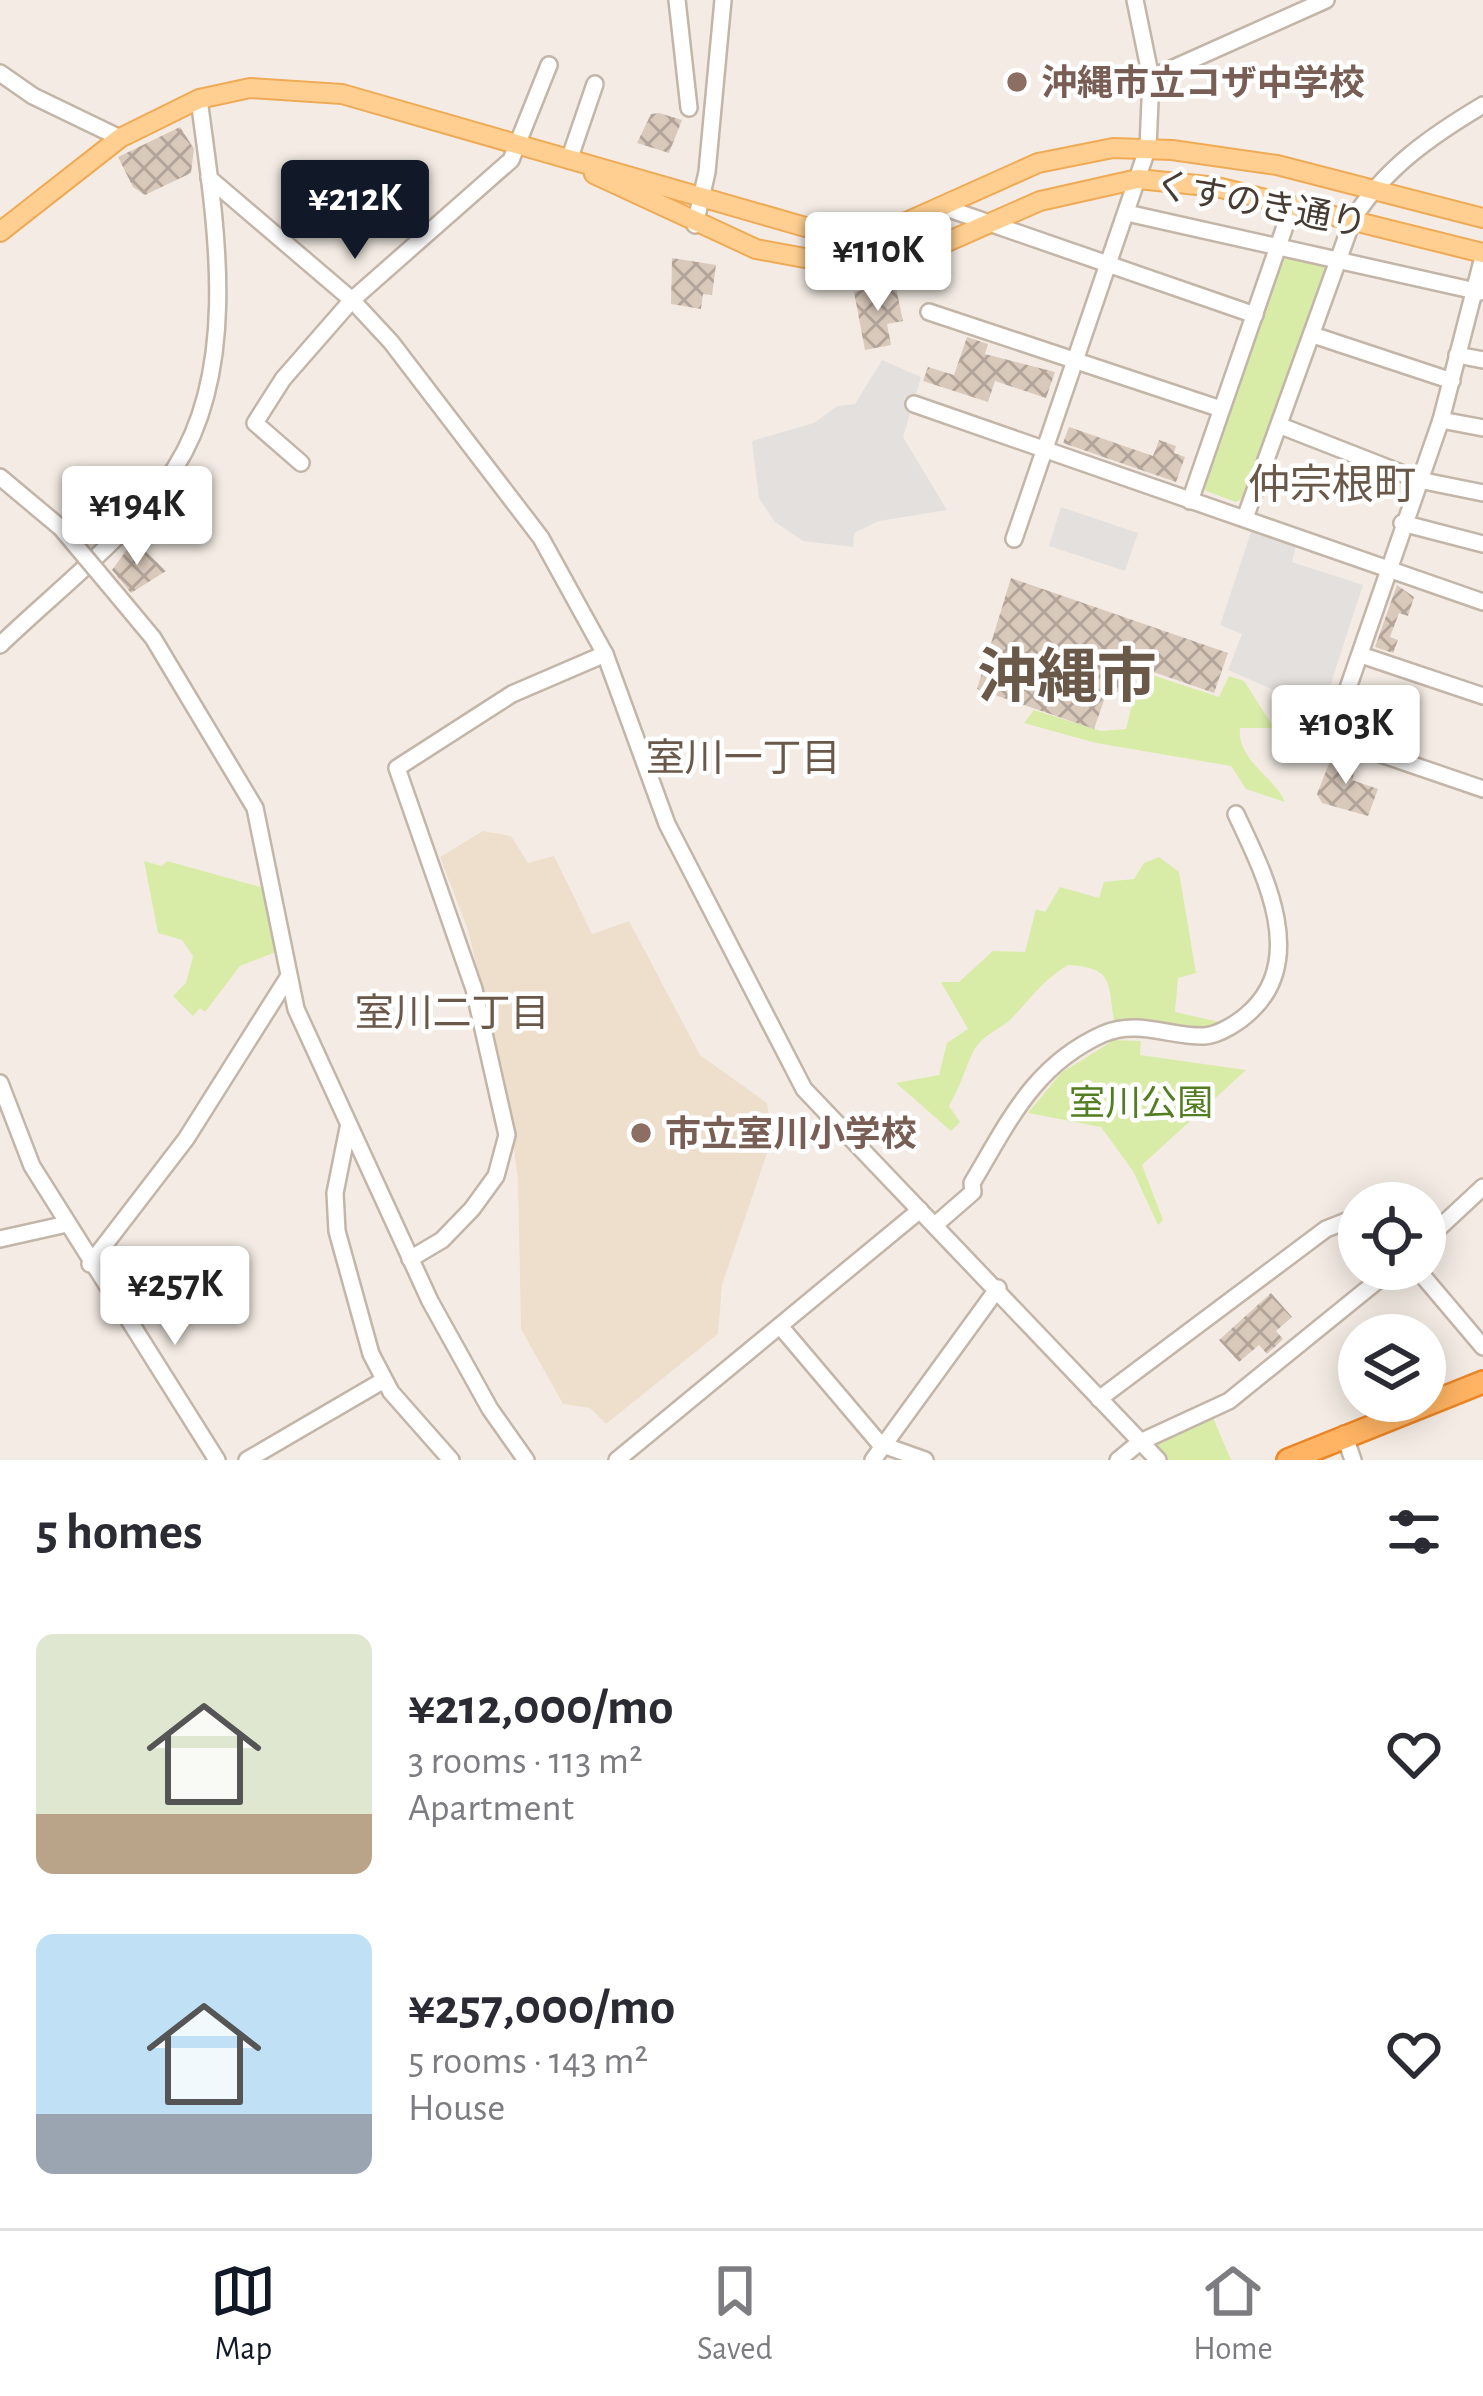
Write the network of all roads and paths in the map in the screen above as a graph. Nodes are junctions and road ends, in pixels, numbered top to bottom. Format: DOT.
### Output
graph roads {
  1 [pos="677,0"];
  2 [pos="723,0"];
  3 [pos="1136,0"];
  4 [pos="1326,0"];
  5 [pos="549,65"];
  6 [pos="0,73"];
  7 [pos="1151,78"];
  8 [pos="595,84"];
  9 [pos="199,99"];
  10 [pos="1483,105"];
  11 [pos="689,108"];
  12 [pos="120,138"];
  13 [pos="519,144"];
  14 [pos="1148,147"];
  15 [pos="569,160"];
  16 [pos="209,178"];
  17 [pos="1138,179"];
  18 [pos="1371,190"];
  19 [pos="702,199"];
  20 [pos="1292,206"];
  21 [pos="943,207"];
  22 [pos="1127,213"];
  23 [pos="1483,218"];
  24 [pos="1353,219"];
  25 [pos="991,224"];
  26 [pos="695,225"];
  27 [pos="0,232"];
  28 [pos="1278,246"];
  29 [pos="1483,255"];
  30 [pos="1338,258"];
  31 [pos="1109,264"];
  32 [pos="1478,292"];
  33 [pos="352,300"];
  34 [pos="928,312"];
  35 [pos="1255,315"];
  36 [pos="1313,334"];
  37 [pos="1457,355"];
  38 [pos="1483,360"];
  39 [pos="1077,361"];
  40 [pos="1452,381"];
  41 [pos="914,404"];
  42 [pos="1221,409"];
  43 [pos="1441,420"];
  44 [pos="1281,426"];
  45 [pos="1483,428"];
  46 [pos="1046,454"];
  47 [pos="302,463"];
  48 [pos="0,477"];
  49 [pos="1419,480"];
  50 [pos="1483,493"];
  51 [pos="1190,501"];
  52 [pos="1245,518"];
  53 [pos="1402,523"];
  54 [pos="1014,539"];
  55 [pos="1483,544"];
  56 [pos="1388,568"];
  57 [pos="1483,602"];
  58 [pos="0,645"];
  59 [pos="605,654"];
  60 [pos="1361,655"];
  61 [pos="1483,696"];
  62 [pos="1483,789"];
  63 [pos="1236,814"];
  64 [pos="287,979"];
  65 [pos="0,1083"];
  66 [pos="349,1128"];
  67 [pos="1483,1186"];
  68 [pos="920,1210"];
  69 [pos="1446,1221"];
  70 [pos="67,1224"];
  71 [pos="1338,1224"];
  72 [pos="935,1225"];
  73 [pos="0,1239"];
  74 [pos="410,1259"];
  75 [pos="90,1264"];
  76 [pos="998,1288"];
  77 [pos="1366,1290"];
  78 [pos="1435,1290"];
  79 [pos="780,1326"];
  80 [pos="1483,1347"];
  81 [pos="384,1380"];
  82 [pos="1483,1382"];
  83 [pos="1099,1399"];
  84 [pos="1344,1434"];
  85 [pos="1140,1442"];
  86 [pos="876,1452"];
  87 [pos="628,1457"];
  88 [pos="218,1460"];
  89 [pos="247,1460"];
  90 [pos="451,1460"];
  91 [pos="526,1460"];
  92 [pos="925,1460"];
  93 [pos="1118,1460"];
  94 [pos="1158,1460"];
  95 [pos="1288,1460"];
  96 [pos="1353,1460"];
  1 -- 11 [label="street"];
  2 -- 19 [label="street"];
  3 -- 7 [label="street"];
  4 -- 7 [label="street"];
  5 -- 13 [label="street"];
  6 -- 12 [label="street"];
  7 -- 14 [label="street"];
  8 -- 15 [label="street"];
  9 -- 12 [label="main road, くすのき通り"];
  9 -- 13 [label="main road, くすのき通り"];
  9 -- 16 [label="street"];
  10 -- 18 [label="street"];
  12 -- 27 [label="main road, くすのき通り"];
  13 -- 15 [label="main road, くすのき通り"];
  13 -- 33 [label="street"];
  14 -- 17 [label="street"];
  14 -- 18 [label="main road, くすのき通り"];
  14 -- 21 [label="main road, くすのき通り"];
  15 -- 19 [label="main road, くすのき通り"];
  15 -- 26 [label="main road, くすのき通り"];
  16 -- 33 [label="street"];
  16 -- 58 [label="street"];
  17 -- 20 [label="main road, くすのき通り"];
  17 -- 22 [label="street"];
  17 -- 25 [label="main road, くすのき通り"];
  18 -- 23 [label="main road, くすのき通り"];
  18 -- 24 [label="street"];
  19 -- 21 [label="main road, くすのき通り"];
  19 -- 26 [label="street"];
  20 -- 24 [label="main road, くすのき通り"];
  20 -- 28 [label="street"];
  21 -- 25 [label="street"];
  22 -- 28 [label="street"];
  22 -- 31 [label="street"];
  24 -- 29 [label="main road, くすのき通り"];
  24 -- 30 [label="street"];
  25 -- 26 [label="main road, くすのき通り"];
  25 -- 31 [label="street"];
  28 -- 30 [label="street"];
  28 -- 35 [label="street"];
  29 -- 32 [label="street"];
  30 -- 32 [label="street"];
  30 -- 36 [label="street"];
  31 -- 35 [label="street"];
  31 -- 39 [label="street"];
  32 -- 37 [label="street"];
  33 -- 47 [label="street"];
  33 -- 59 [label="street"];
  34 -- 39 [label="street"];
  35 -- 42 [label="street"];
  36 -- 40 [label="street"];
  36 -- 44 [label="street"];
  37 -- 38 [label="street"];
  37 -- 40 [label="street"];
  39 -- 42 [label="street"];
  39 -- 46 [label="street"];
  40 -- 43 [label="street"];
  41 -- 46 [label="street"];
  42 -- 51 [label="street"];
  43 -- 45 [label="street"];
  43 -- 49 [label="street"];
  44 -- 49 [label="street"];
  44 -- 52 [label="street"];
  46 -- 51 [label="street"];
  46 -- 54 [label="street"];
  48 -- 64 [label="street, bridge"];
  49 -- 50 [label="street"];
  49 -- 53 [label="street"];
  51 -- 52 [label="street"];
  52 -- 56 [label="street"];
  53 -- 55 [label="street"];
  53 -- 56 [label="street"];
  56 -- 57 [label="street"];
  56 -- 60 [label="street"];
  59 -- 68 [label="street"];
  59 -- 74 [label="street"];
  60 -- 61 [label="street"];
  60 -- 62 [label="street"];
  63 -- 72 [label="street"];
  64 -- 66 [label="street"];
  64 -- 75 [label="street"];
  65 -- 70 [label="street"];
  66 -- 74 [label="street"];
  66 -- 81 [label="street"];
  67 -- 69 [label="street"];
  68 -- 72 [label="street"];
  68 -- 79 [label="street"];
  70 -- 73 [label="street"];
  70 -- 75 [label="street"];
  71 -- 83 [label="street"];
  72 -- 76 [label="street"];
  74 -- 91 [label="street"];
  75 -- 88 [label="street"];
  76 -- 83 [label="street"];
  76 -- 86 [label="street"];
  77 -- 85 [label="street"];
  78 -- 80 [label="street"];
  79 -- 86 [label="street"];
  79 -- 87 [label="street"];
  81 -- 89 [label="street"];
  81 -- 90 [label="street"];
  82 -- 84 [label="highway"];
  83 -- 85 [label="street"];
  84 -- 95 [label="highway"];
  84 -- 96 [label="street"];
  85 -- 93 [label="street"];
  85 -- 94 [label="street"];
  86 -- 92 [label="street"];
}
